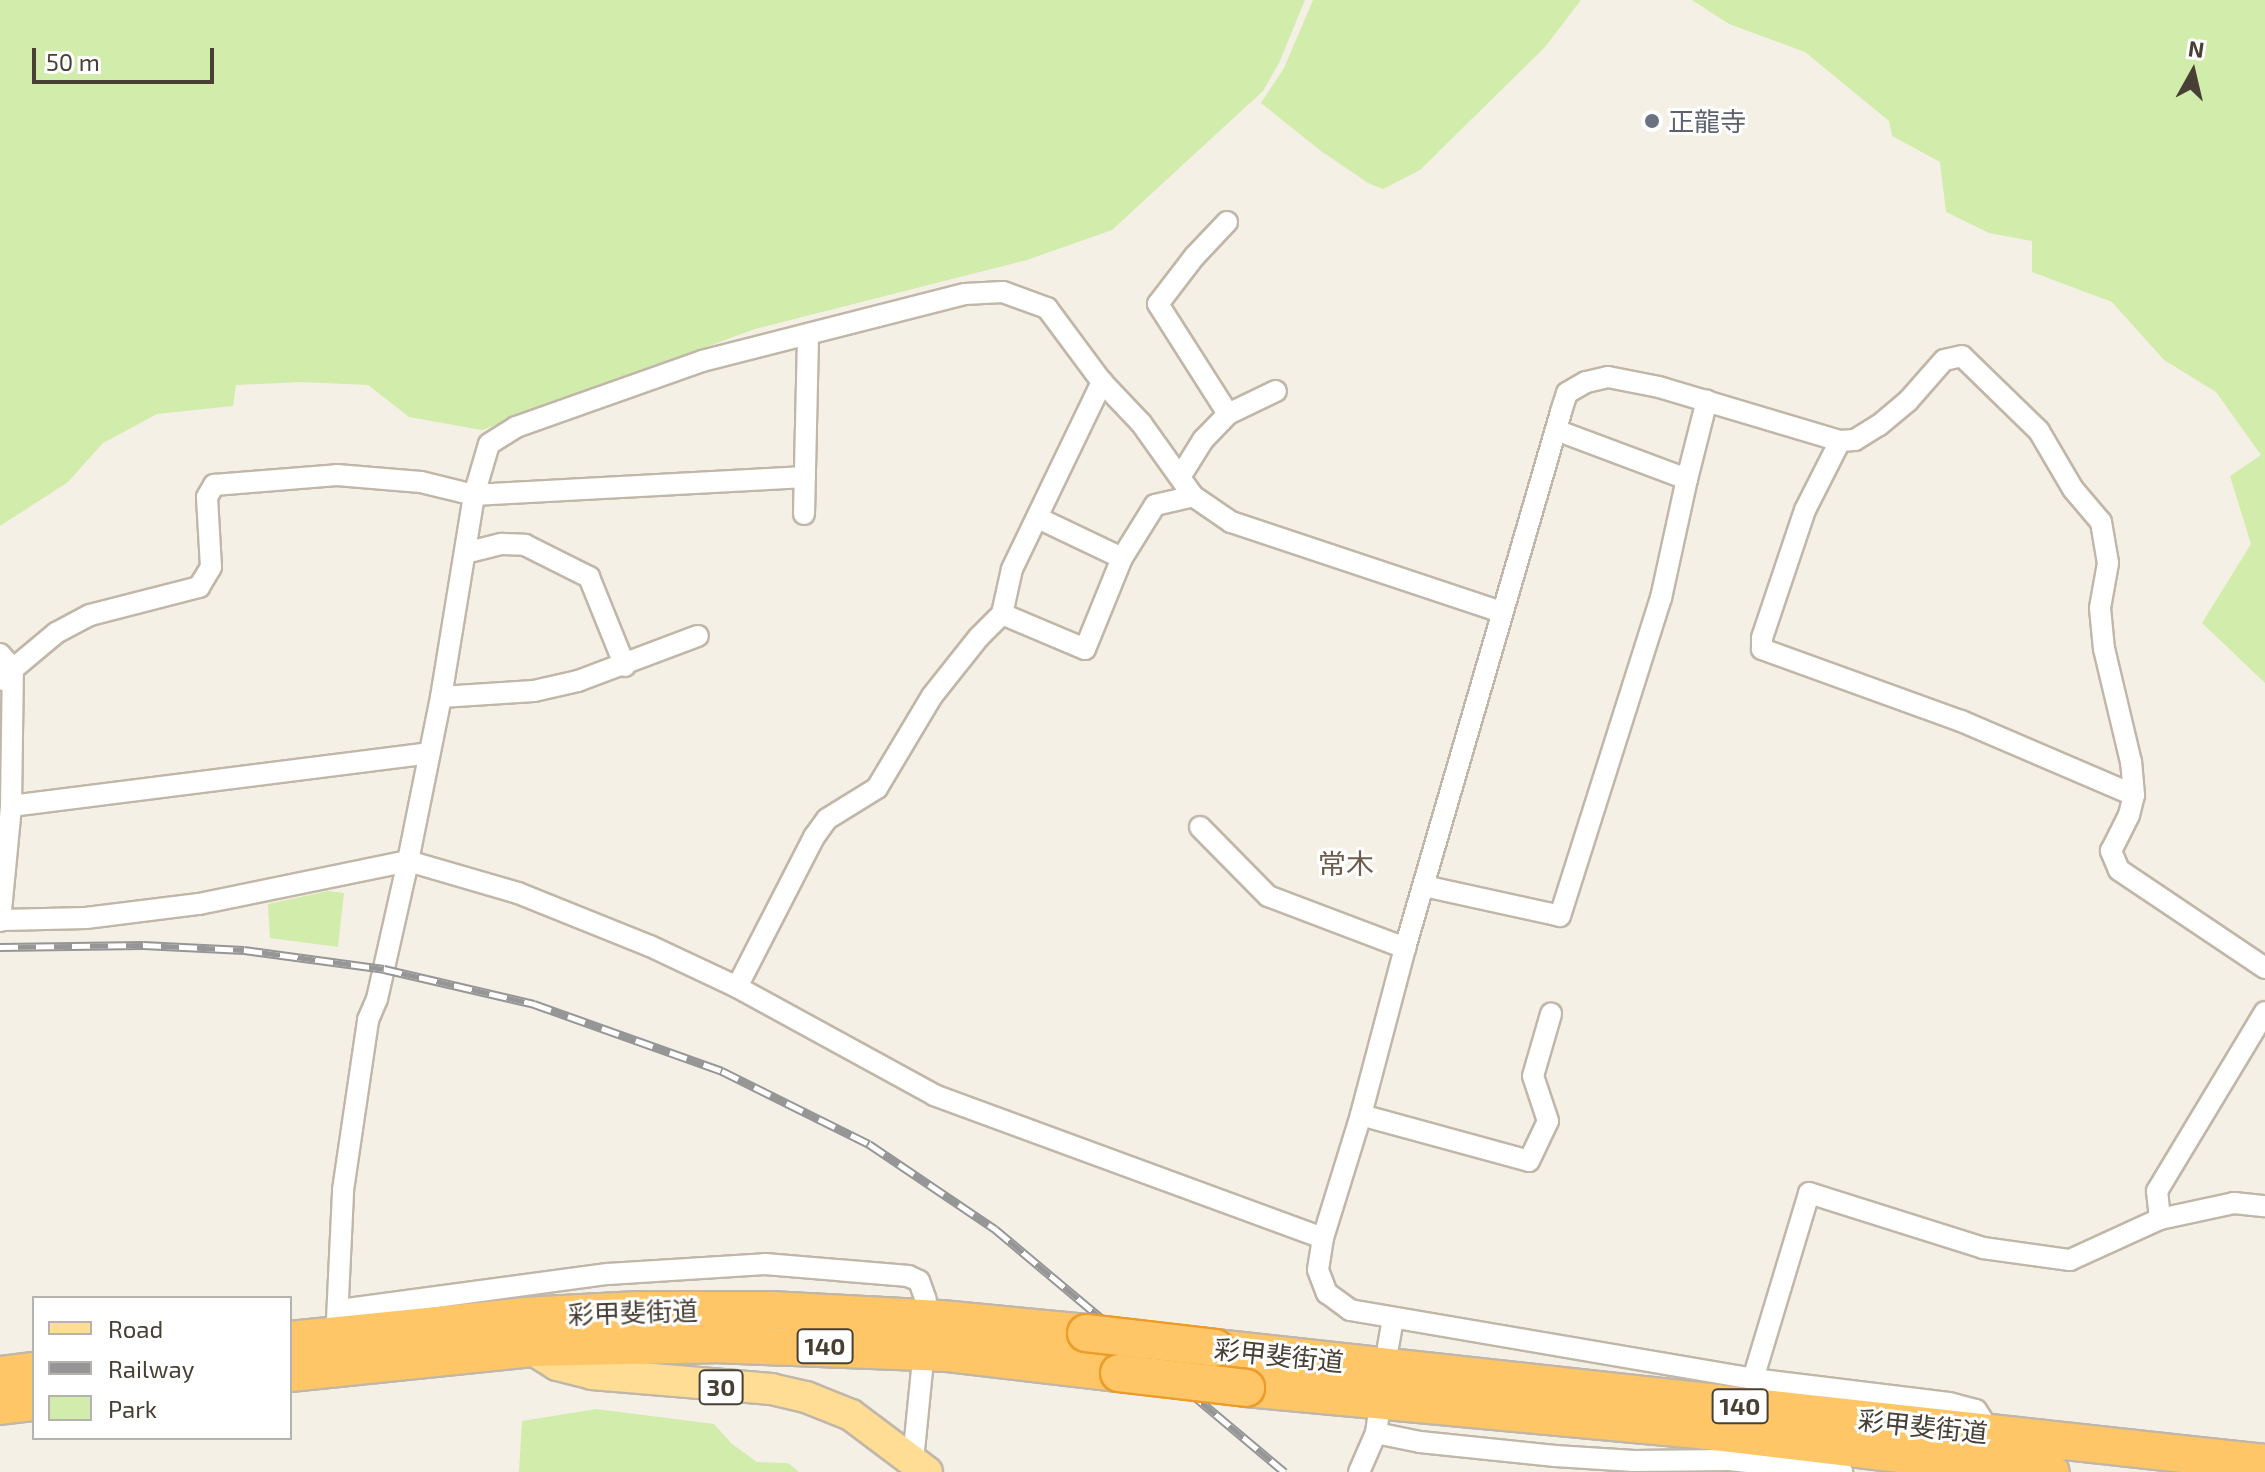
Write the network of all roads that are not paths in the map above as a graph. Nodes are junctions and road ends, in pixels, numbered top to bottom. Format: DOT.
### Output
graph roads {
  1 [pos="1227,222"];
  2 [pos="808,334"];
  3 [pos="1102,382"];
  4 [pos="1276,391"];
  5 [pos="1707,400"];
  6 [pos="1228,414"];
  7 [pos="1556,430"];
  8 [pos="1840,441"];
  9 [pos="805,477"];
  10 [pos="1180,477"];
  11 [pos="1687,479"];
  12 [pos="474,495"];
  13 [pos="1193,496"];
  14 [pos="804,514"];
  15 [pos="1038,518"];
  16 [pos="465,553"];
  17 [pos="1122,558"];
  18 [pos="1502,612"];
  19 [pos="1002,614"];
  20 [pos="698,636"];
  21 [pos="6,662"];
  22 [pos="625,666"];
  23 [pos="0,687"];
  24 [pos="441,697"];
  25 [pos="429,753"];
  26 [pos="2134,795"];
  27 [pos="11,806"];
  28 [pos="1200,827"];
  29 [pos="408,861"];
  30 [pos="1424,886"];
  31 [pos="1,920"];
  32 [pos="1405,948"];
  33 [pos="2265,968"];
  34 [pos="737,987"];
  35 [pos="2265,1012"];
  36 [pos="1551,1014"];
  37 [pos="1361,1115"];
  38 [pos="2265,1206"];
  39 [pos="2160,1219"];
  40 [pos="1323,1238"];
  41 [pos="926,1300"];
  42 [pos="1393,1320"];
  43 [pos="528,1332"];
  44 [pos="337,1337"];
  45 [pos="292,1340"];
  46 [pos="1388,1347"];
  47 [pos="922,1370"];
  48 [pos="32,1371"];
  49 [pos="292,1371"];
  50 [pos="0,1375"];
  51 [pos="1753,1379"];
  52 [pos="32,1402"];
  53 [pos="0,1406"];
  54 [pos="1982,1457"];
  55 [pos="2265,1463"];
  56 [pos="920,1466"];
  57 [pos="1728,1466"];
  58 [pos="1359,1472"];
  59 [pos="1842,1472"];
  60 [pos="2051,1472"];
  1 -- 6 [label="street"];
  2 -- 3 [label="street"];
  2 -- 9 [label="street"];
  2 -- 12 [label="street"];
  3 -- 10 [label="street"];
  3 -- 15 [label="street"];
  4 -- 6 [label="street"];
  5 -- 7 [label="street"];
  5 -- 8 [label="street"];
  5 -- 11 [label="street"];
  6 -- 10 [label="street"];
  7 -- 11 [label="street"];
  7 -- 18 [label="street"];
  8 -- 26 [label="street"];
  8 -- 26 [label="street"];
  9 -- 12 [label="street"];
  9 -- 14 [label="street"];
  10 -- 13 [label="street"];
  11 -- 30 [label="street"];
  12 -- 16 [label="street"];
  12 -- 21 [label="street"];
  13 -- 17 [label="street"];
  13 -- 18 [label="street"];
  15 -- 17 [label="street"];
  15 -- 19 [label="street"];
  16 -- 22 [label="street"];
  16 -- 24 [label="street"];
  17 -- 19 [label="street"];
  18 -- 30 [label="street"];
  19 -- 34 [label="street"];
  20 -- 22 [label="street"];
  21 -- 23 [label="street"];
  21 -- 27 [label="street"];
  22 -- 24 [label="street"];
  24 -- 25 [label="street"];
  25 -- 27 [label="street"];
  25 -- 29 [label="street"];
  26 -- 33 [label="street"];
  27 -- 31 [label="street"];
  28 -- 32 [label="street"];
  29 -- 31 [label="street"];
  29 -- 34 [label="street"];
  29 -- 44 [label="street"];
  30 -- 32 [label="street"];
  32 -- 37 [label="street"];
  34 -- 40 [label="street"];
  35 -- 39 [label="street"];
  36 -- 37 [label="street"];
  37 -- 40 [label="street"];
  38 -- 39 [label="street"];
  39 -- 51 [label="street"];
  40 -- 42 [label="street"];
  41 -- 44 [label="street"];
  42 -- 46 [label="street"];
  42 -- 51 [label="street"];
  43 -- 44 [label="highway, 彩甲斐街道 / 140"];
  43 -- 54 [label="highway, 彩甲斐街道 / 140, bridge"];
  43 -- 54 [label="highway, 彩甲斐街道 / 140, bridge"];
  43 -- 56 [label="main road, 30"];
  44 -- 45 [label="highway, 彩甲斐街道 / 140"];
  44 -- 49 [label="highway, 彩甲斐街道 / 140"];
  47 -- 56 [label="street"];
  48 -- 50 [label="highway"];
  51 -- 54 [label="street"];
  52 -- 53 [label="highway"];
  54 -- 55 [label="highway, 彩甲斐街道 / 140"];
  54 -- 60 [label="highway, 彩甲斐街道 / 140"];
  57 -- 58 [label="street"];
  57 -- 59 [label="street"];
}
